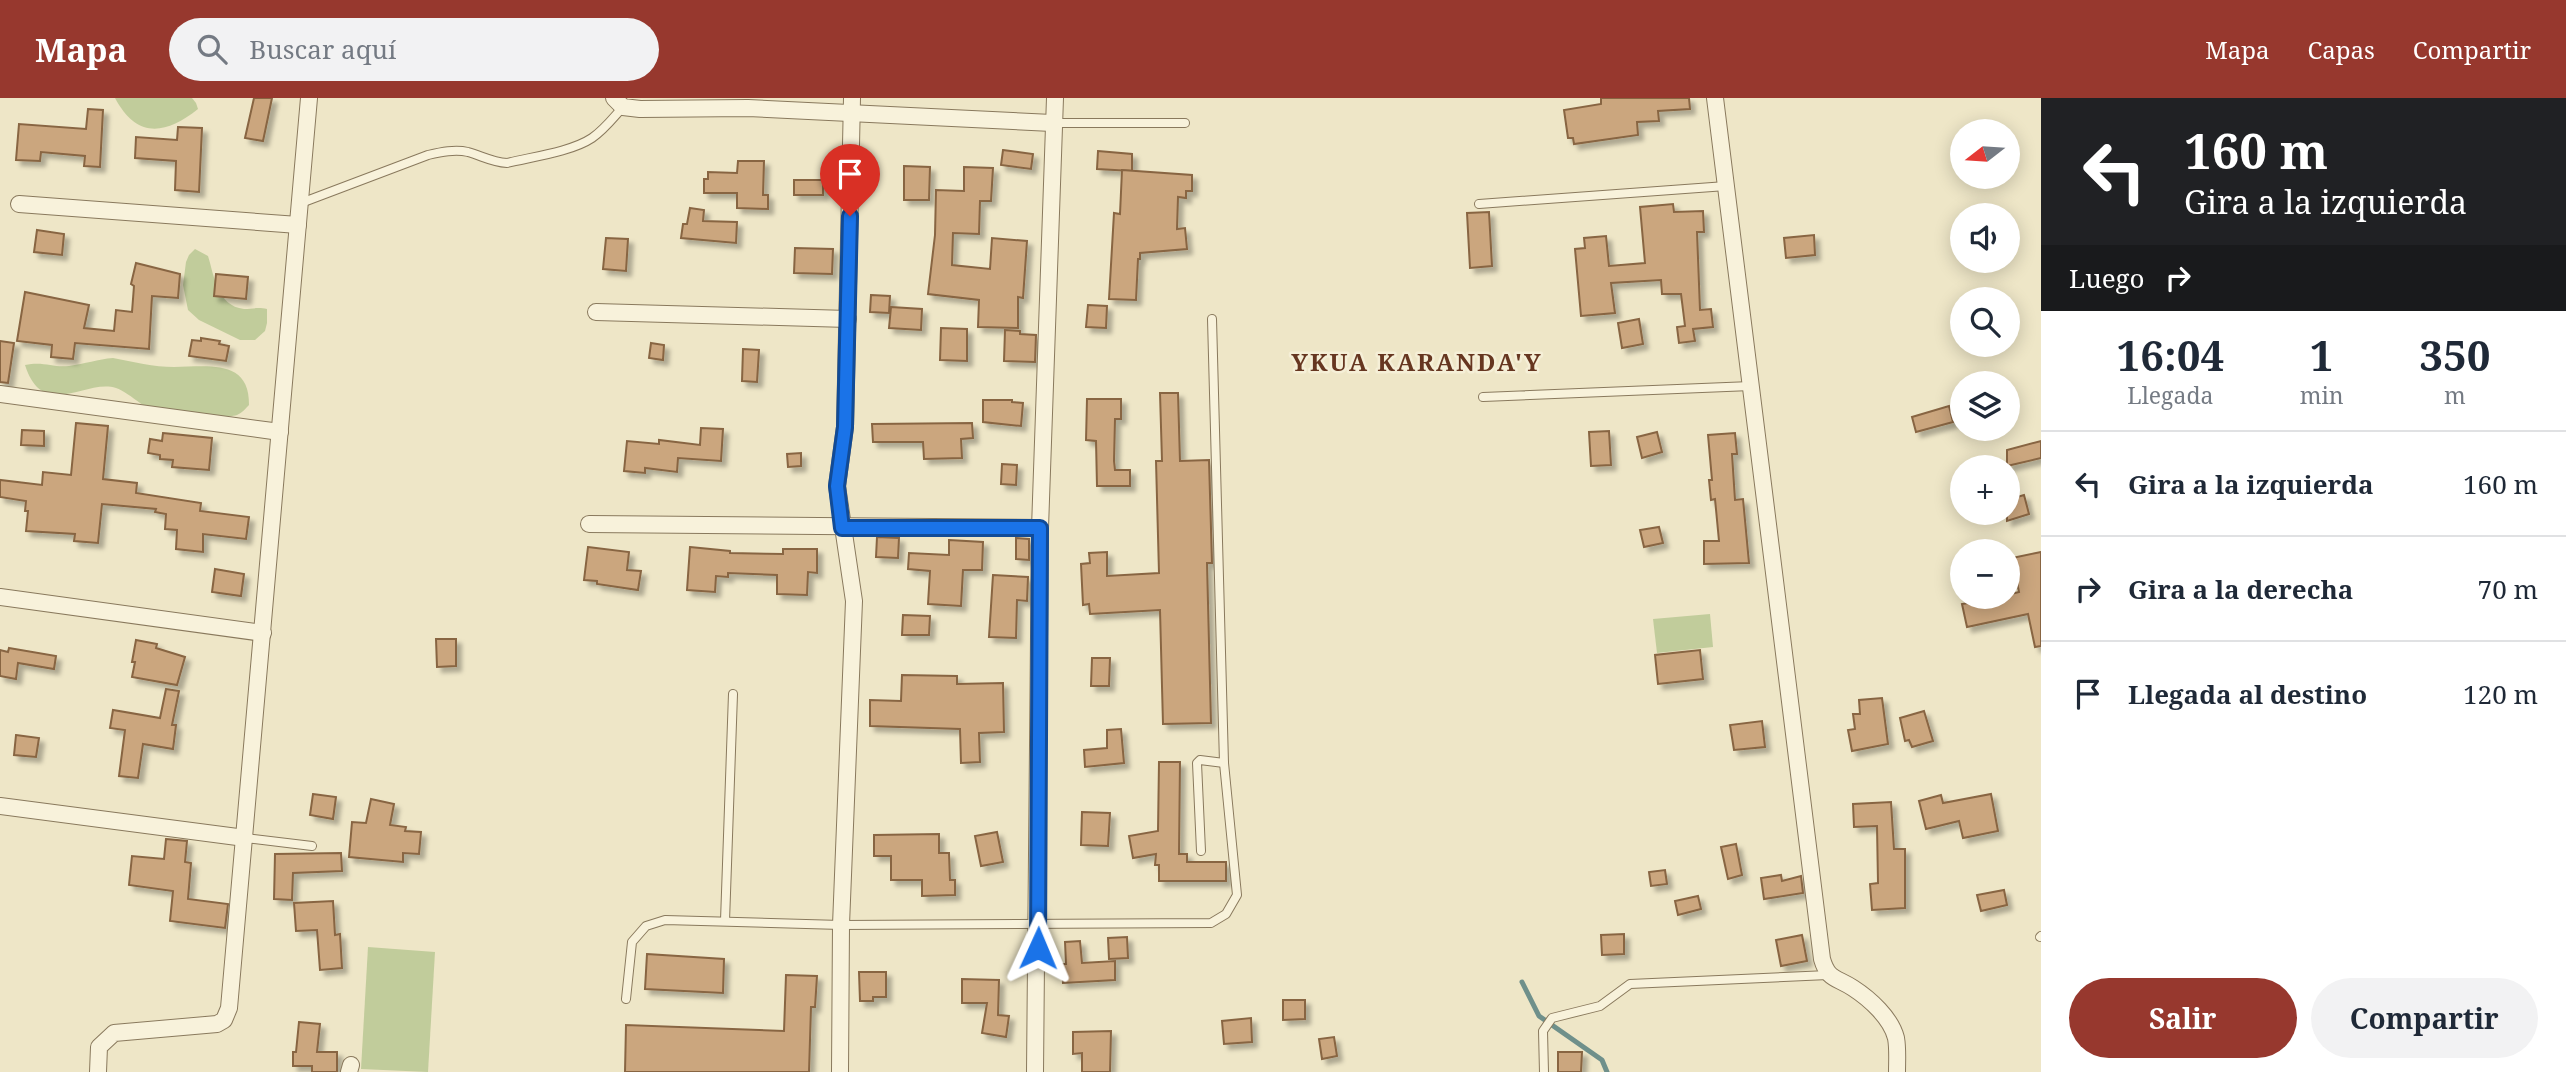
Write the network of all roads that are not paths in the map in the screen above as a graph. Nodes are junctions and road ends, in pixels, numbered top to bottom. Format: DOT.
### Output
graph roads {
  1 [pos="309,98"];
  2 [pos="1055,98"];
  3 [pos="1715,98"];
  4 [pos="618,102"];
  5 [pos="852,106"];
  6 [pos="1052,123"];
  7 [pos="1185,123"];
  8 [pos="1726,186"];
  9 [pos="19,204"];
  10 [pos="300,204"];
  11 [pos="1479,204"];
  12 [pos="298,225"];
  13 [pos="596,312"];
  14 [pos="848,319"];
  15 [pos="1212,319"];
  16 [pos="1751,386"];
  17 [pos="0,394"];
  18 [pos="1483,397"];
  19 [pos="280,432"];
  20 [pos="589,524"];
  21 [pos="842,528"];
  22 [pos="1040,528"];
  23 [pos="0,597"];
  24 [pos="263,634"];
  25 [pos="733,694"];
  26 [pos="1224,763"];
  27 [pos="0,806"];
  28 [pos="245,838"];
  29 [pos="312,846"];
  30 [pos="1201,851"];
  31 [pos="725,920"];
  32 [pos="1038,923"];
  33 [pos="841,925"];
  34 [pos="1828,975"];
  35 [pos="626,999"];
  36 [pos="98,1072"];
  37 [pos="839,1072"];
  38 [pos="1035,1072"];
  39 [pos="1544,1072"];
  40 [pos="1897,1072"];
  1 -- 10 [label="street"];
  2 -- 6 [label="street"];
  3 -- 8 [label="street"];
  4 -- 5 [label="street"];
  4 -- 10 [label="lane"];
  5 -- 6 [label="street"];
  5 -- 14 [label="street"];
  6 -- 7 [label="lane"];
  6 -- 22 [label="street"];
  8 -- 11 [label="lane"];
  8 -- 16 [label="street"];
  9 -- 12 [label="street"];
  10 -- 12 [label="street"];
  12 -- 19 [label="street"];
  13 -- 14 [label="street"];
  14 -- 21 [label="street"];
  15 -- 26 [label="lane"];
  16 -- 18 [label="lane"];
  16 -- 34 [label="street"];
  17 -- 19 [label="street"];
  19 -- 24 [label="street"];
  20 -- 21 [label="street"];
  21 -- 22 [label="street"];
  21 -- 33 [label="street"];
  22 -- 32 [label="street"];
  23 -- 24 [label="street"];
  24 -- 28 [label="street"];
  25 -- 31 [label="lane"];
  26 -- 30 [label="lane"];
  26 -- 32 [label="lane"];
  27 -- 28 [label="street"];
  28 -- 29 [label="lane"];
  28 -- 36 [label="street"];
  31 -- 33 [label="lane"];
  31 -- 35 [label="lane"];
  32 -- 33 [label="lane"];
  32 -- 38 [label="street"];
  33 -- 37 [label="street"];
  34 -- 39 [label="lane"];
  34 -- 40 [label="street"];
}
